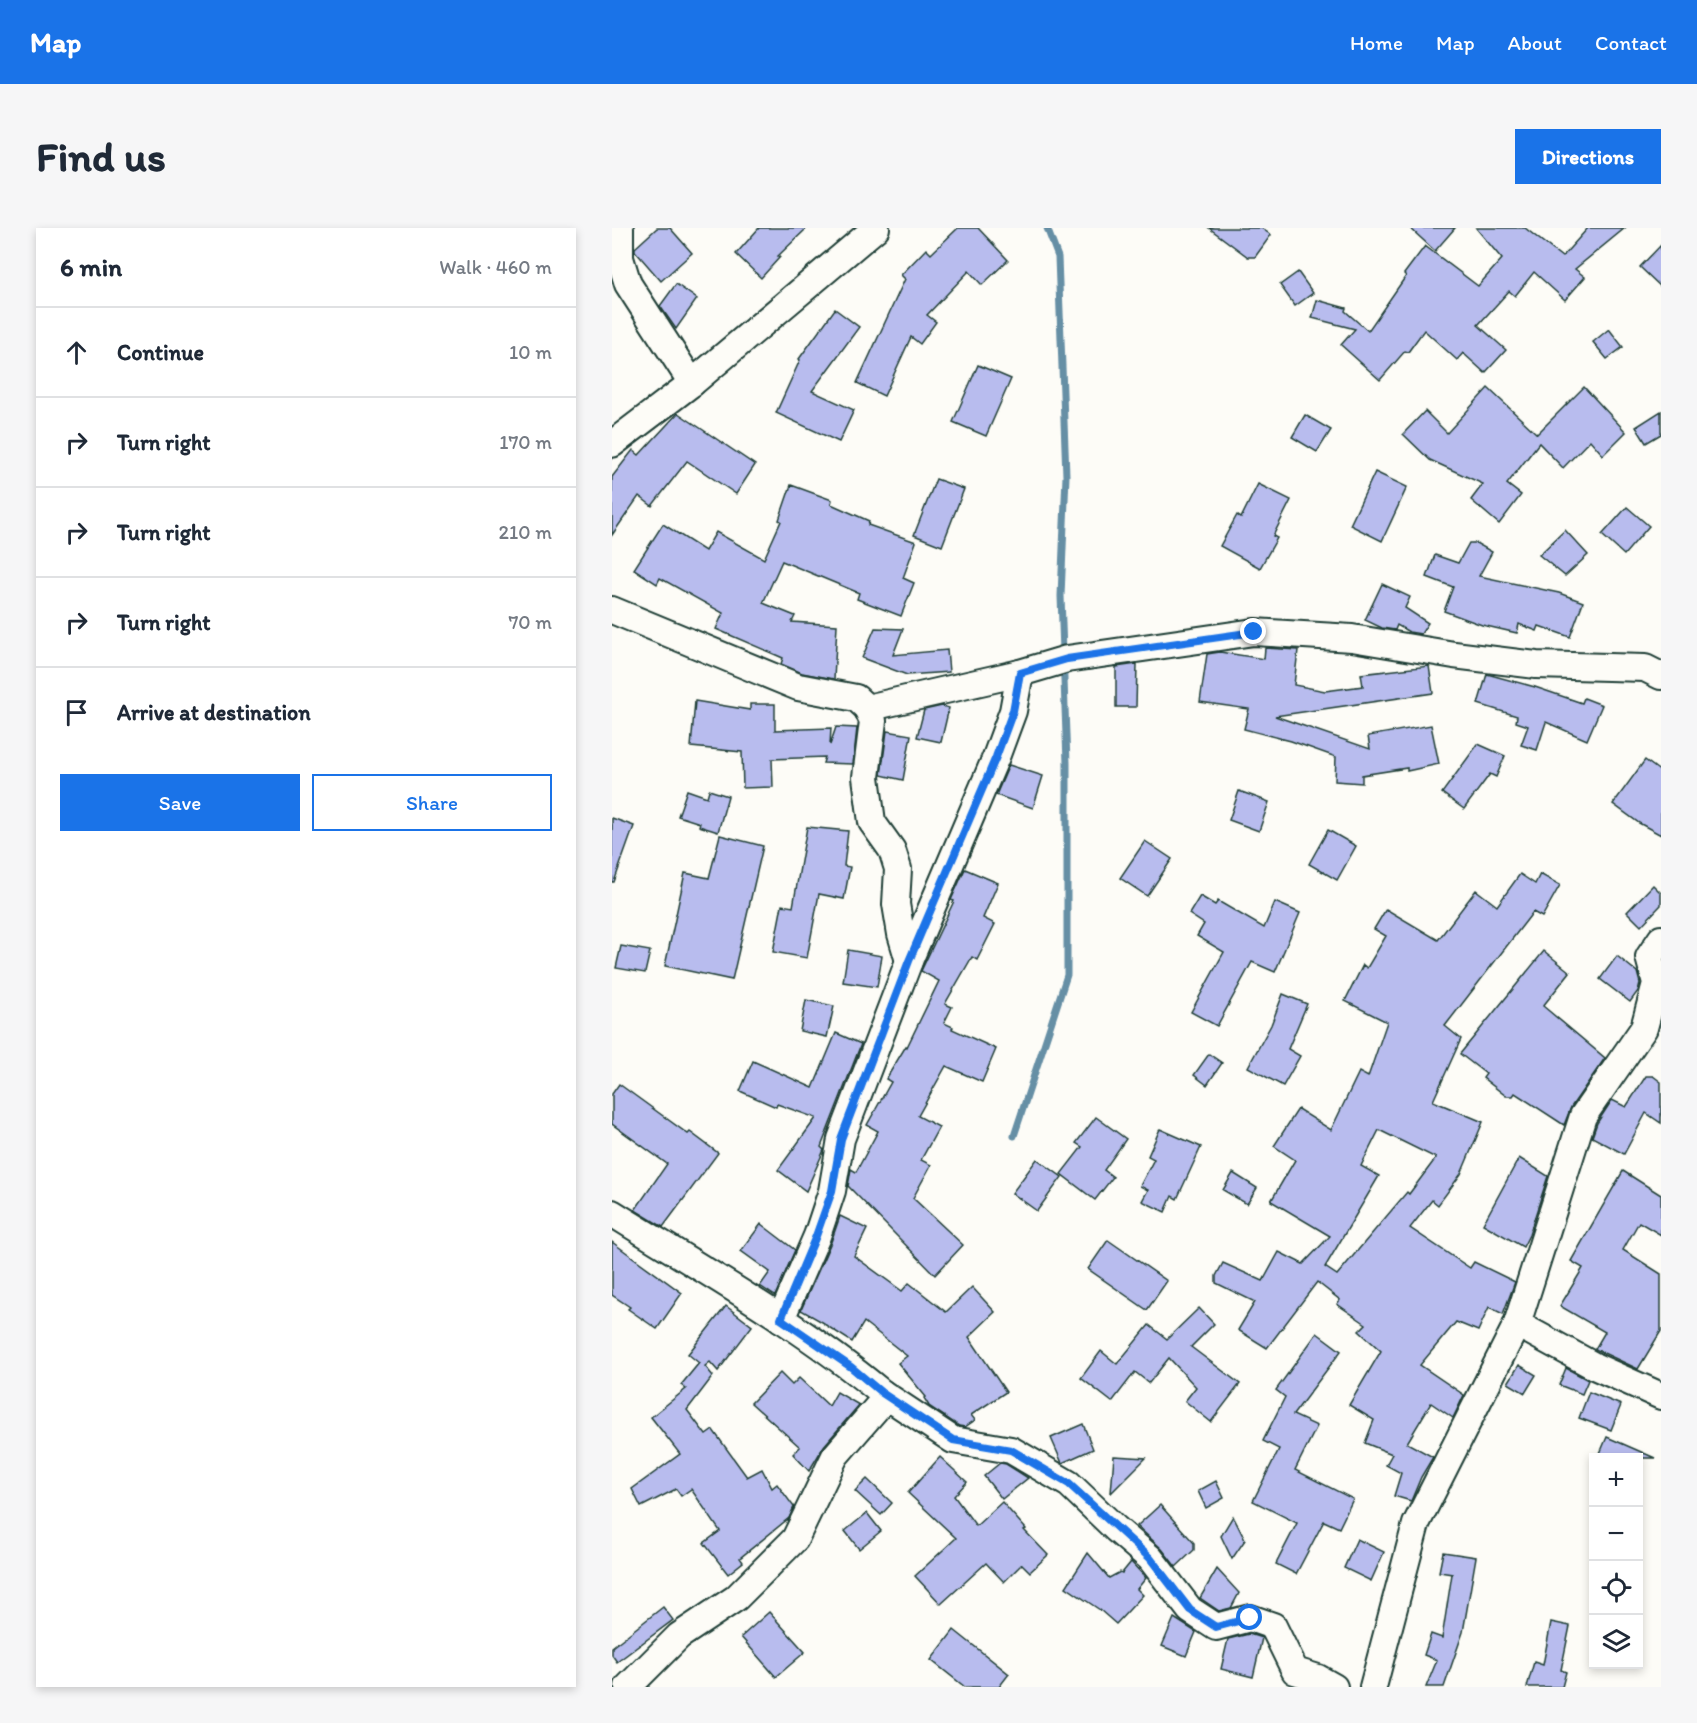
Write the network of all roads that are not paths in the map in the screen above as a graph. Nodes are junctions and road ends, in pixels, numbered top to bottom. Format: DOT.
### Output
graph roads {
  1 [pos="620,228"];
  2 [pos="876,228"];
  3 [pos="692,383"];
  4 [pos="612,444"];
  5 [pos="612,610"];
  6 [pos="1020,673"];
  7 [pos="1661,676"];
  8 [pos="867,708"];
  9 [pos="1661,939"];
  10 [pos="909,961"];
  11 [pos="612,1213"];
  12 [pos="781,1319"];
  13 [pos="1517,1324"];
  14 [pos="882,1393"];
  15 [pos="1661,1396"];
  16 [pos="628,1687"];
  17 [pos="1334,1687"];
  18 [pos="1373,1687"];
  1 -- 3 [label="street"];
  2 -- 3 [label="street"];
  3 -- 4 [label="street"];
  5 -- 8 [label="street"];
  6 -- 7 [label="street"];
  6 -- 8 [label="street"];
  6 -- 10 [label="street"];
  8 -- 10 [label="street"];
  9 -- 13 [label="street"];
  10 -- 12 [label="street"];
  11 -- 12 [label="street"];
  12 -- 14 [label="street"];
  13 -- 15 [label="street"];
  13 -- 18 [label="street"];
  14 -- 16 [label="street"];
  14 -- 17 [label="street"];
}
